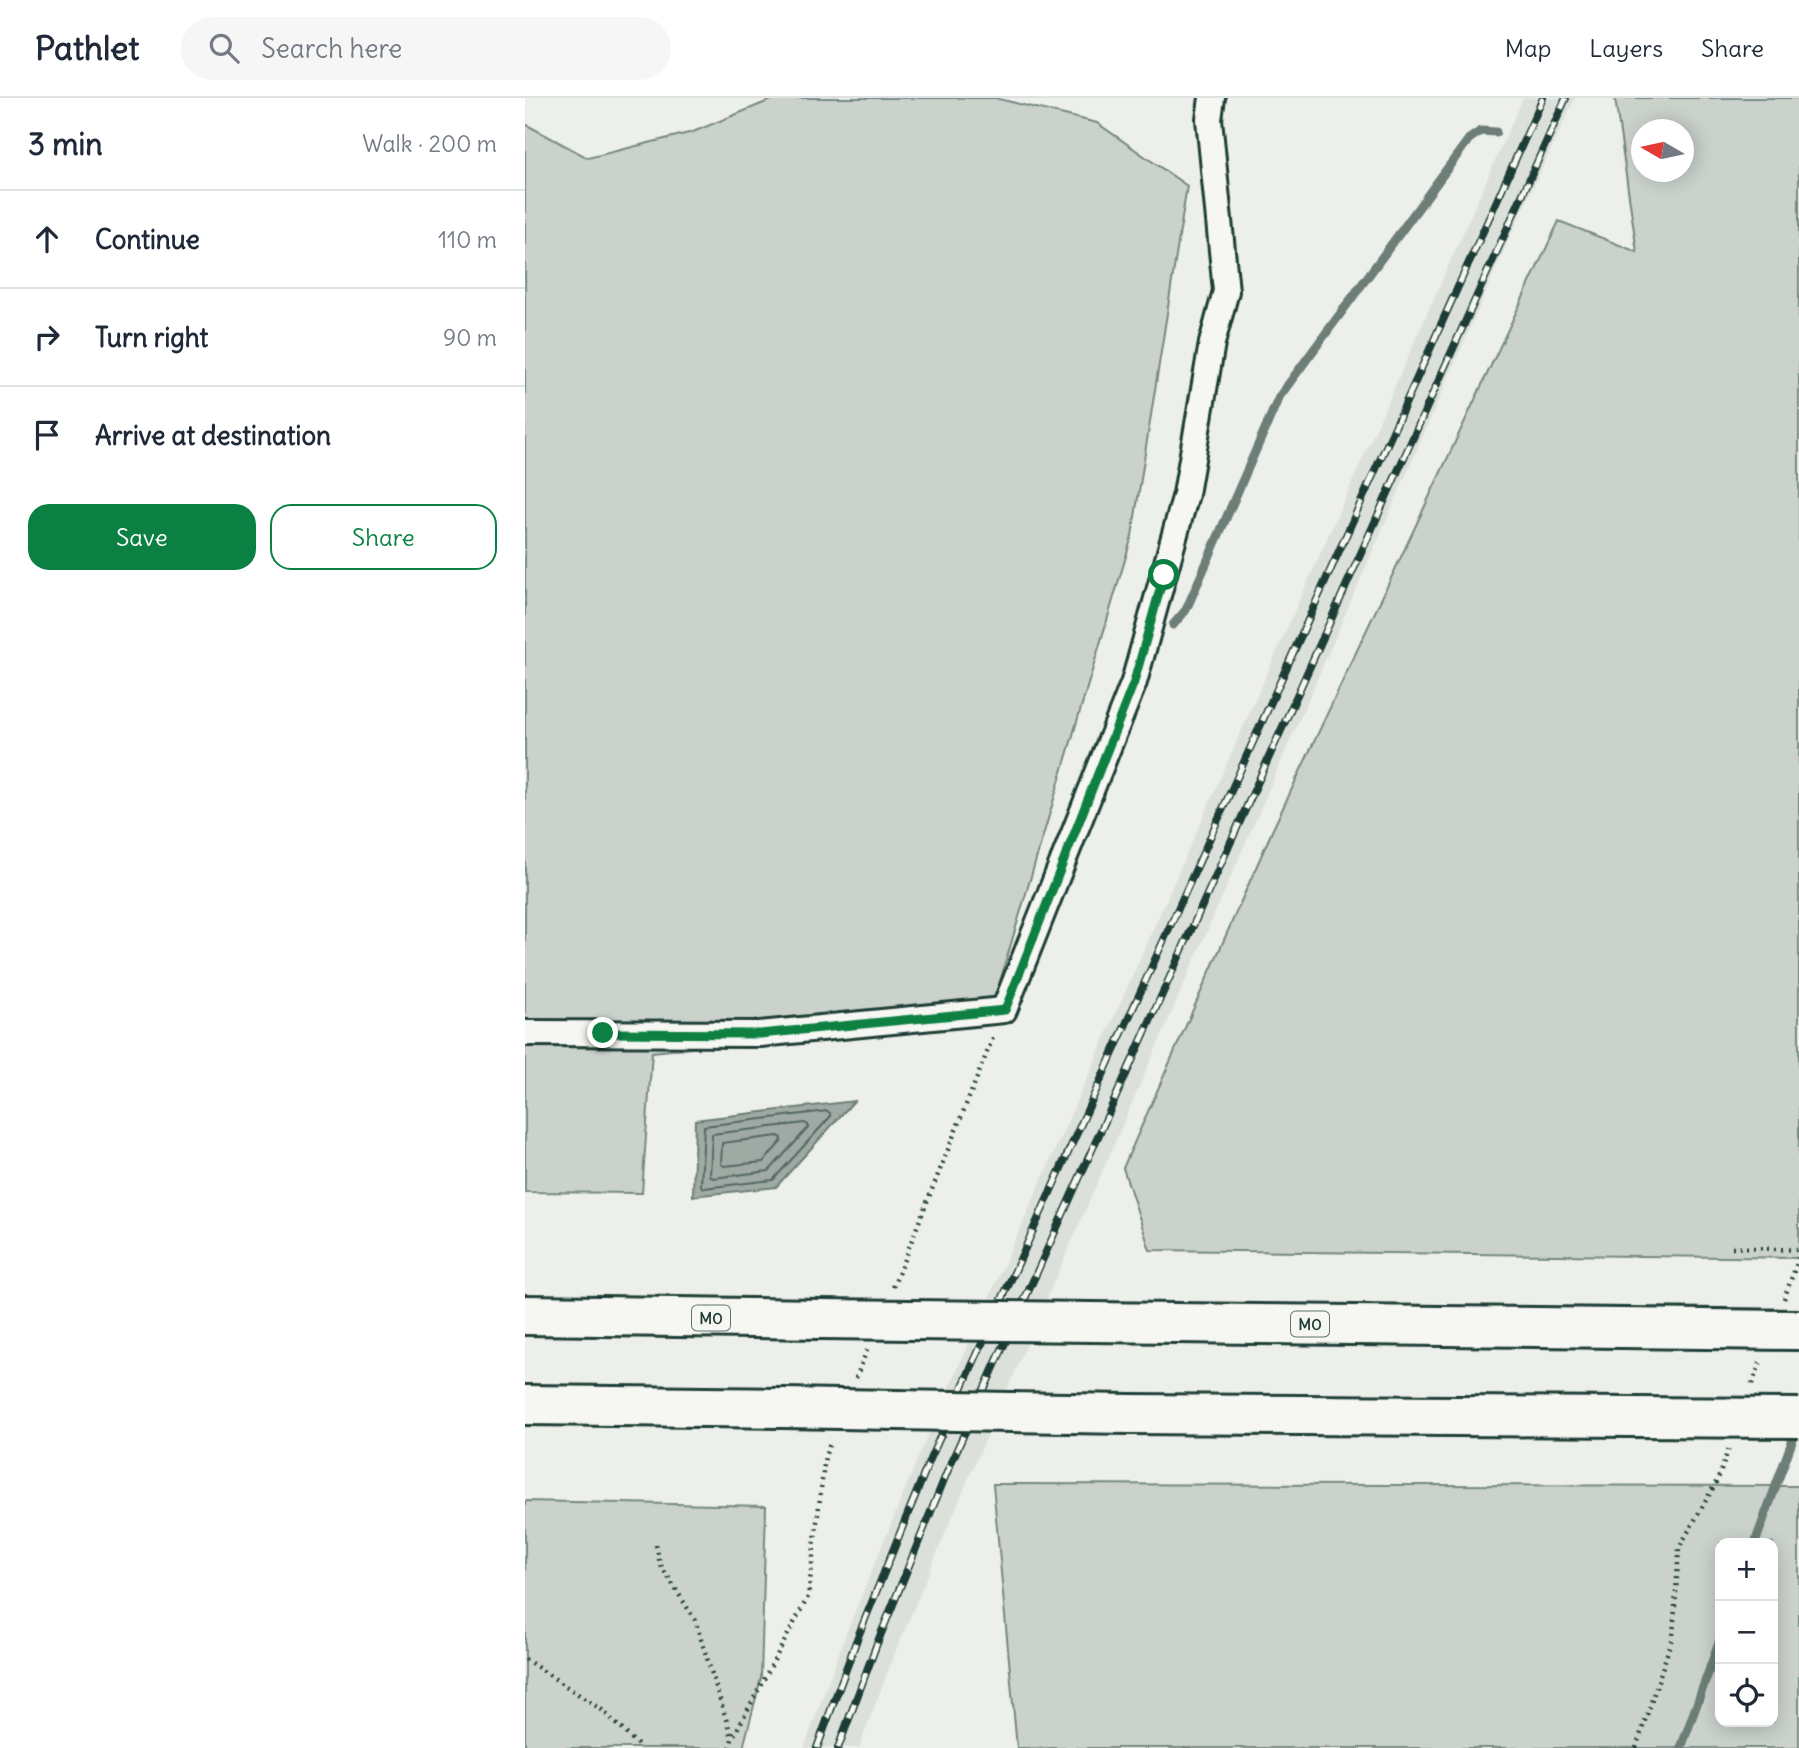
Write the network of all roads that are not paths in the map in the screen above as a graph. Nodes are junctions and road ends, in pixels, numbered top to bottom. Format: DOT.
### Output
graph roads {
  1 [pos="1212,98"];
  2 [pos="525,1032"];
  3 [pos="525,1315"];
  4 [pos="1789,1319"];
  5 [pos="525,1405"];
  6 [pos="1799,1419"];
  1 -- 2 [label="street"];
  3 -- 4 [label="highway, M0, bridge"];
  5 -- 6 [label="highway, bridge"];
}
